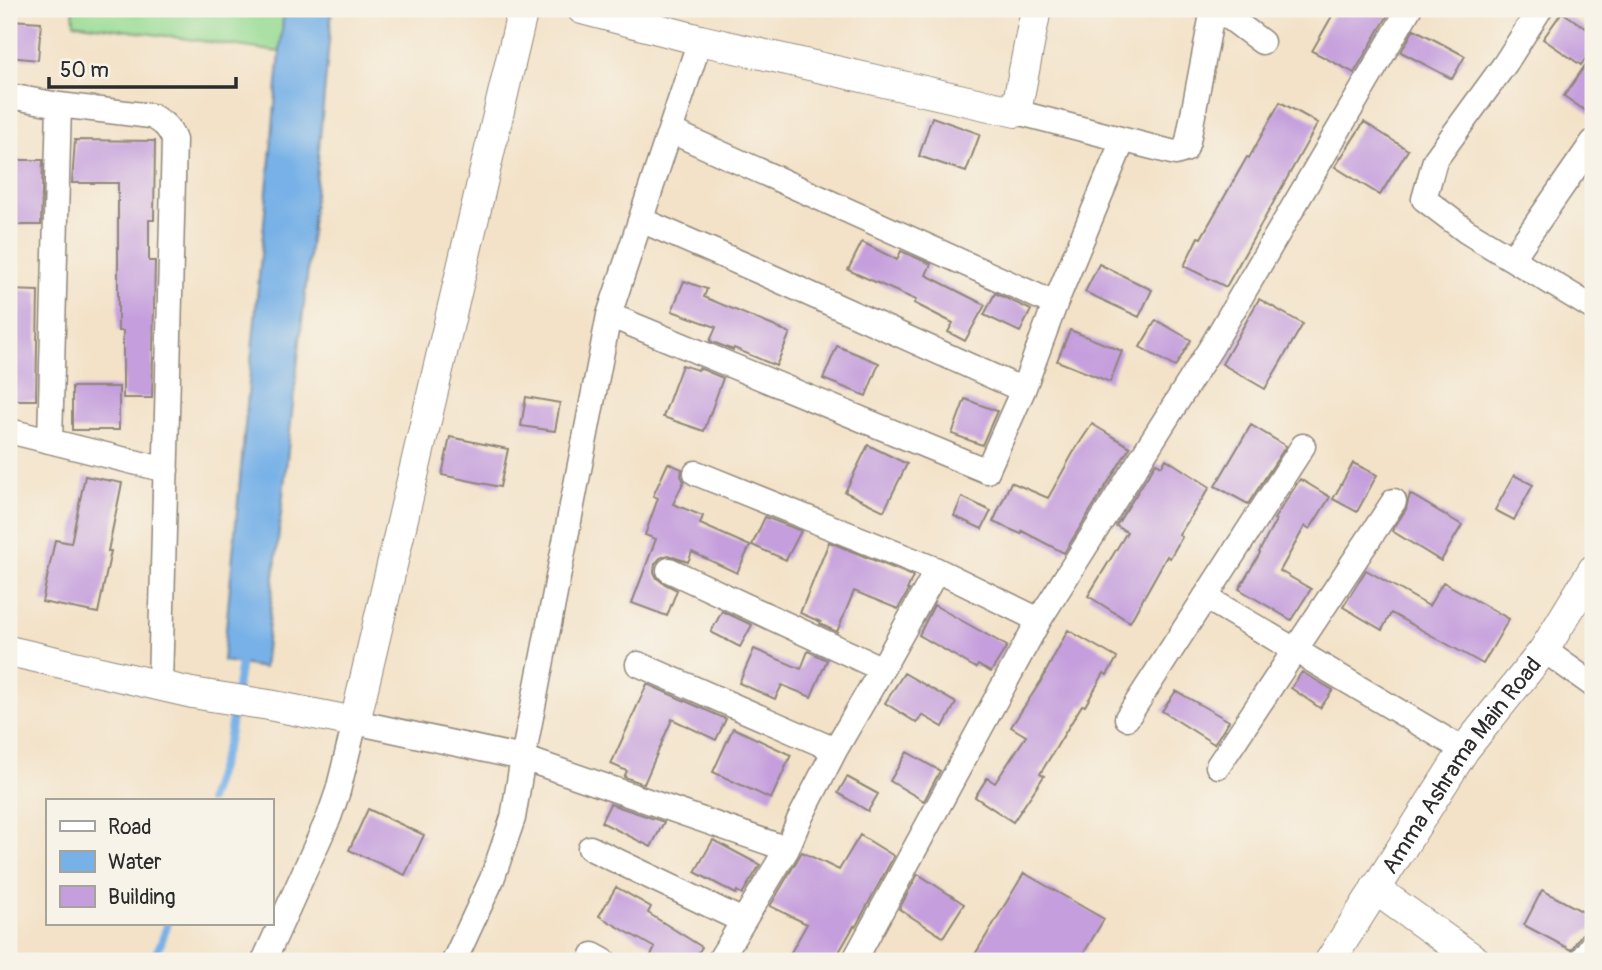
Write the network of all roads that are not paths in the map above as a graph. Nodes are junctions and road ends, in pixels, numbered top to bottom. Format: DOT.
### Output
graph roads {
  1 [pos="523,9"];
  2 [pos="582,9"];
  3 [pos="1036,9"];
  4 [pos="1215,9"];
  5 [pos="1409,9"];
  6 [pos="1540,9"];
  7 [pos="700,40"];
  8 [pos="1262,42"];
  9 [pos="9,96"];
  10 [pos="58,105"];
  11 [pos="1016,112"];
  12 [pos="671,131"];
  13 [pos="1123,140"];
  14 [pos="1593,142"];
  15 [pos="641,220"];
  16 [pos="1512,259"];
  17 [pos="1055,304"];
  18 [pos="1593,308"];
  19 [pos="609,315"];
  20 [pos="1023,390"];
  21 [pos="9,430"];
  22 [pos="50,441"];
  23 [pos="1303,446"];
  24 [pos="166,470"];
  25 [pos="696,473"];
  26 [pos="1394,501"];
  27 [pos="668,570"];
  28 [pos="937,570"];
  29 [pos="1593,570"];
  30 [pos="1205,597"];
  31 [pos="1040,620"];
  32 [pos="1544,650"];
  33 [pos="9,651"];
  34 [pos="1296,651"];
  35 [pos="638,664"];
  36 [pos="882,669"];
  37 [pos="160,685"];
  38 [pos="1593,685"];
  39 [pos="1127,718"];
  40 [pos="355,723"];
  41 [pos="835,750"];
  42 [pos="1464,750"];
  43 [pos="523,758"];
  44 [pos="1218,766"];
  45 [pos="590,848"];
  46 [pos="788,849"];
  47 [pos="1375,889"];
  48 [pos="743,921"];
  49 [pos="1593,944"];
  50 [pos="264,961"];
  51 [pos="454,961"];
  52 [pos="719,961"];
  53 [pos="854,961"];
  54 [pos="1330,961"];
  55 [pos="1476,961"];
  56 [pos="1581,961"];
  1 -- 40 [label="street"];
  2 -- 7 [label="street"];
  3 -- 11 [label="street"];
  4 -- 8 [label="street"];
  4 -- 13 [label="street"];
  5 -- 31 [label="street"];
  6 -- 16 [label="street"];
  7 -- 11 [label="street"];
  7 -- 12 [label="street"];
  9 -- 10 [label="street"];
  10 -- 22 [label="street"];
  10 -- 24 [label="street"];
  11 -- 13 [label="street"];
  12 -- 15 [label="street"];
  12 -- 17 [label="street"];
  13 -- 17 [label="street"];
  14 -- 16 [label="street"];
  15 -- 19 [label="street"];
  15 -- 20 [label="street"];
  16 -- 18 [label="street"];
  17 -- 20 [label="street"];
  19 -- 20 [label="street"];
  19 -- 43 [label="street"];
  21 -- 22 [label="street"];
  22 -- 24 [label="street"];
  23 -- 30 [label="street"];
  24 -- 37 [label="street"];
  25 -- 28 [label="street"];
  26 -- 34 [label="street"];
  27 -- 36 [label="street"];
  28 -- 31 [label="street"];
  28 -- 36 [label="street"];
  29 -- 32 [label="street, Amma Ashrama Main Road"];
  30 -- 34 [label="street"];
  30 -- 39 [label="street"];
  31 -- 53 [label="street"];
  32 -- 38 [label="street"];
  32 -- 42 [label="street, Amma Ashrama Main Road"];
  33 -- 37 [label="street"];
  34 -- 42 [label="street"];
  34 -- 44 [label="street"];
  35 -- 41 [label="street"];
  36 -- 41 [label="street"];
  37 -- 40 [label="street"];
  40 -- 43 [label="street"];
  40 -- 50 [label="street"];
  41 -- 46 [label="street"];
  42 -- 47 [label="street, Amma Ashrama Main Road"];
  43 -- 46 [label="street"];
  43 -- 51 [label="street"];
  45 -- 48 [label="street"];
  46 -- 48 [label="street"];
  47 -- 54 [label="street, Amma Ashrama Main Road"];
  47 -- 55 [label="street"];
  48 -- 52 [label="street"];
  49 -- 56 [label="street"];
}
